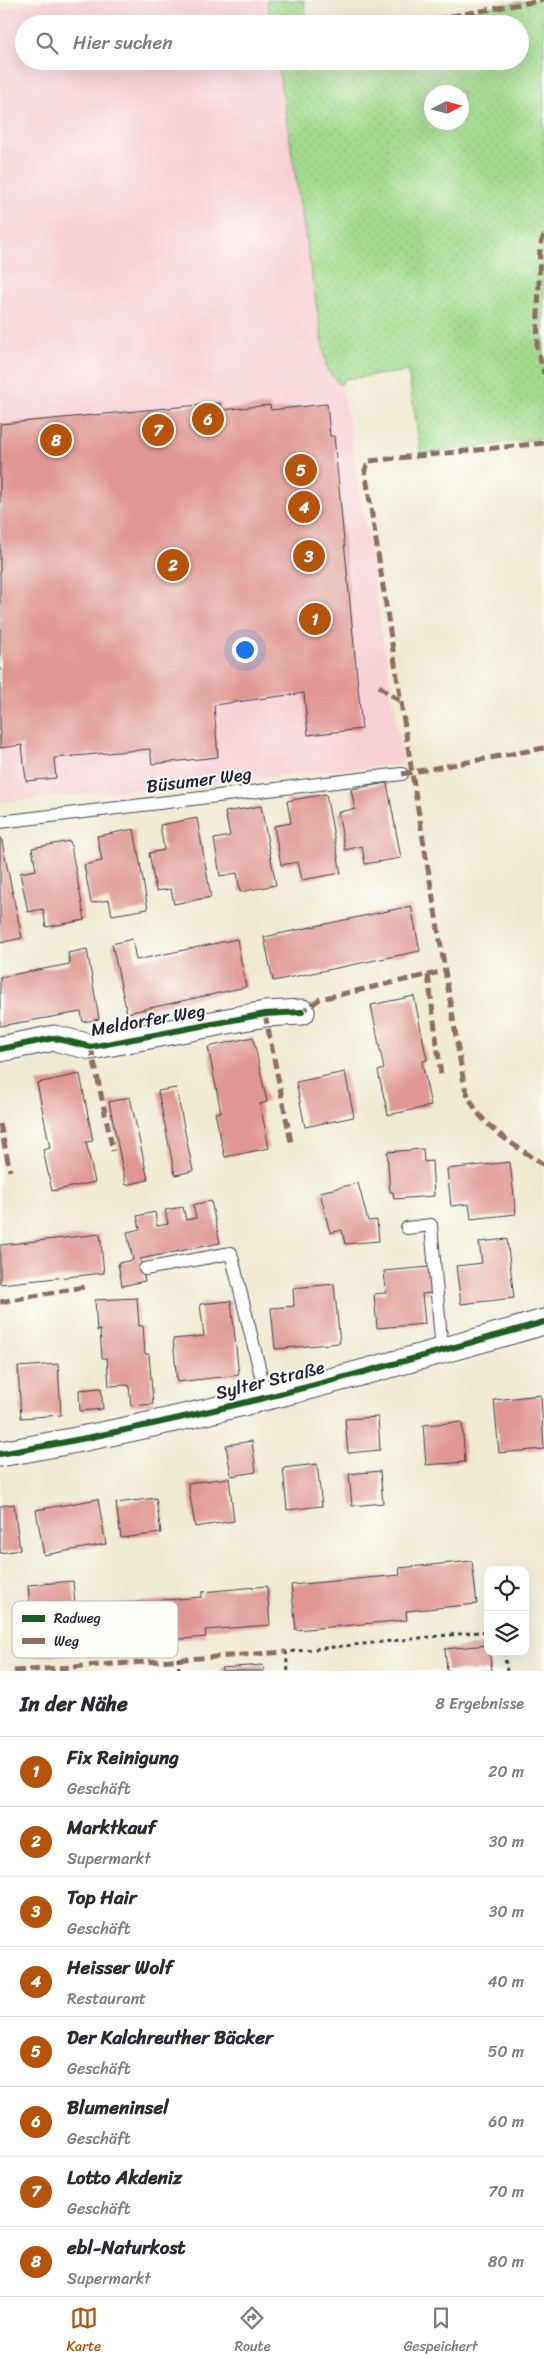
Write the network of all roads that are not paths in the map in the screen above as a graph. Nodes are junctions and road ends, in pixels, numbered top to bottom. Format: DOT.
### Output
graph roads {
  1 [pos="402,774"];
  2 [pos="0,822"];
  3 [pos="302,1012"];
  4 [pos="0,1049"];
  5 [pos="407,1228"];
  6 [pos="145,1269"];
  7 [pos="544,1322"];
  8 [pos="442,1351"];
  9 [pos="266,1396"];
  10 [pos="0,1454"];
  1 -- 2 [label="lane, Büsumer Weg"];
  3 -- 4 [label="street, Meldorfer Weg"];
  5 -- 8 [label="lane"];
  6 -- 9 [label="lane"];
  7 -- 8 [label="street, Sylter Straße"];
  8 -- 9 [label="street, Sylter Straße"];
  9 -- 10 [label="street, Sylter Straße"];
}
